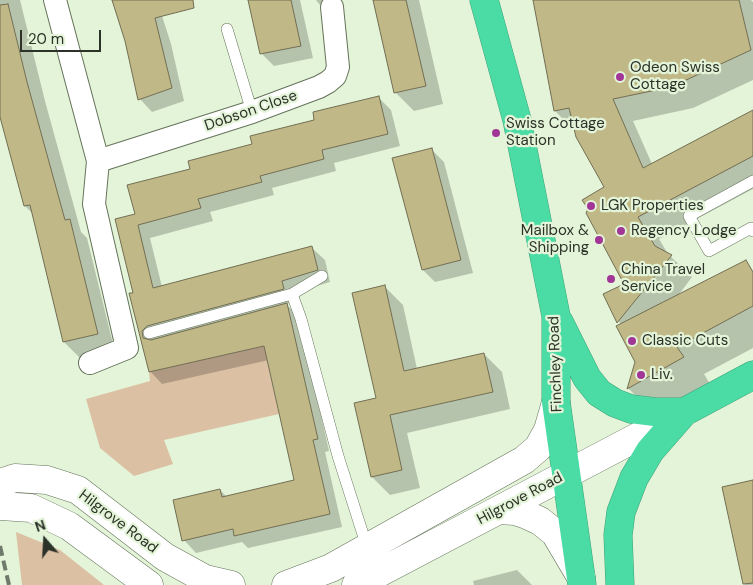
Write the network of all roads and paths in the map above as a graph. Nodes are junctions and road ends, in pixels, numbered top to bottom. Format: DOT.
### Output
graph roads {
  1 [pos="55,0"];
  2 [pos="484,0"];
  3 [pos="332,7"];
  4 [pos="227,28"];
  5 [pos="252,112"];
  6 [pos="98,162"];
  7 [pos="753,181"];
  8 [pos="752,229"];
  9 [pos="322,276"];
  10 [pos="292,294"];
  11 [pos="556,316"];
  12 [pos="149,333"];
  13 [pos="90,363"];
  14 [pos="753,375"];
  15 [pos="556,402"];
  16 [pos="684,412"];
  17 [pos="566,475"];
  18 [pos="0,483"];
  19 [pos="0,506"];
  20 [pos="499,510"];
  21 [pos="368,566"];
  22 [pos="582,582"];
  23 [pos="149,585"];
  24 [pos="231,585"];
  25 [pos="286,585"];
  26 [pos="620,585"];
  1 -- 6 [label="street"];
  2 -- 11 [label="highway, Finchley Road"];
  3 -- 5 [label="street, Dobson Close"];
  4 -- 5 [label="lane"];
  5 -- 6 [label="street, Dobson Close"];
  6 -- 13 [label="street"];
  7 -- 8 [label="lane"];
  9 -- 10 [label="lane"];
  10 -- 12 [label="lane"];
  10 -- 21 [label="lane"];
  11 -- 15 [label="highway, Finchley Road"];
  11 -- 16 [label="highway"];
  14 -- 16 [label="highway"];
  15 -- 17 [label="highway, Finchley Road"];
  15 -- 21 [label="main road, Hilgrove Road"];
  16 -- 17 [label="main road, Hilgrove Road"];
  16 -- 26 [label="highway"];
  17 -- 20 [label="main road, Hilgrove Road"];
  17 -- 22 [label="highway, Finchley Road"];
  18 -- 24 [label="main road, Hilgrove Road"];
  19 -- 23 [label="main road"];
  20 -- 21 [label="main road, Hilgrove Road"];
  20 -- 22 [label="main road"];
  21 -- 25 [label="main road, Hilgrove Road"];
}
